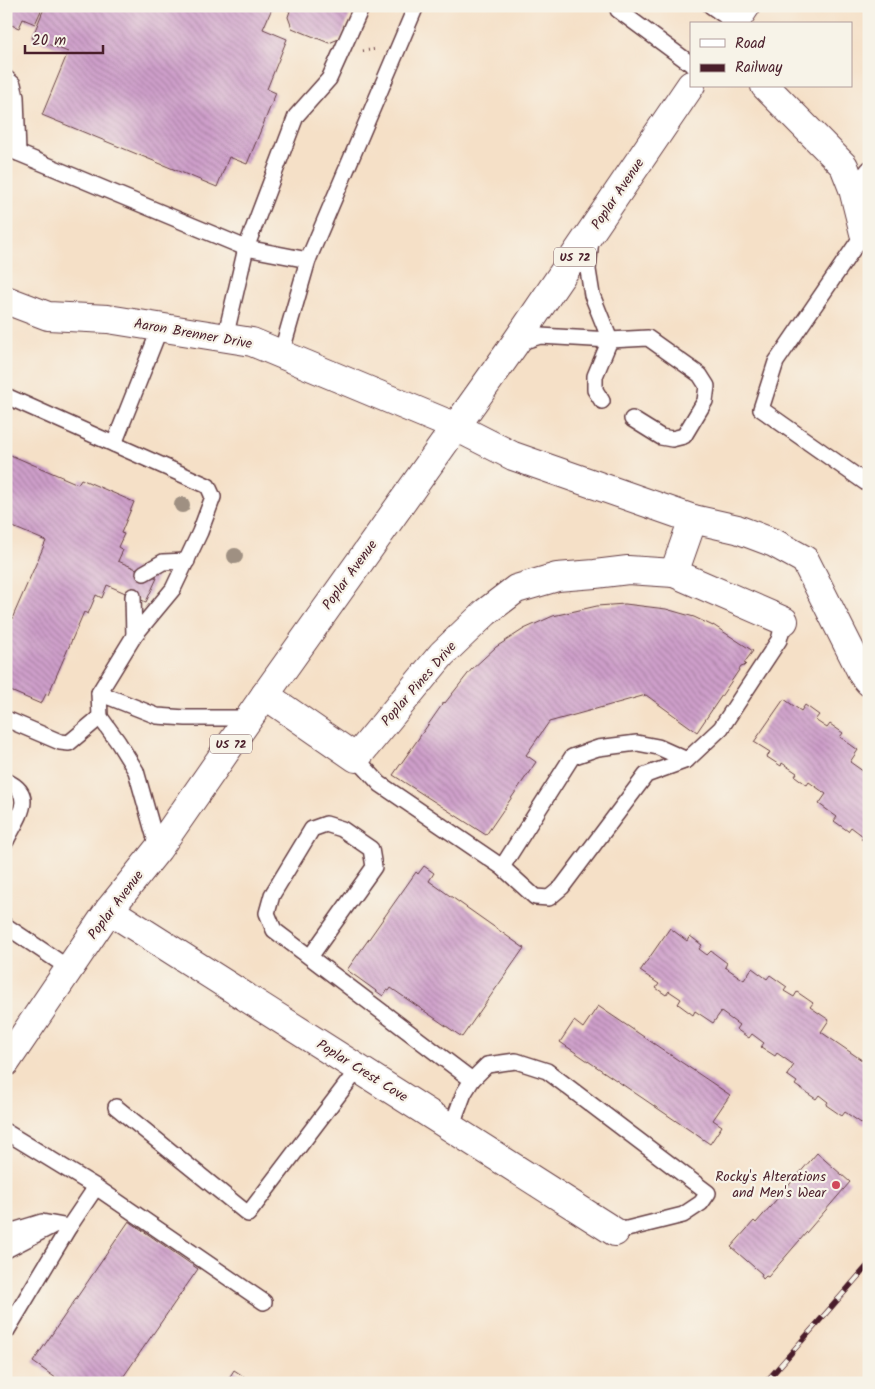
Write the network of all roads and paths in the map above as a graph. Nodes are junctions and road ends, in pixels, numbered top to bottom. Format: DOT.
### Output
graph roads {
  1 [pos="362,6"];
  2 [pos="416,6"];
  3 [pos="711,6"];
  4 [pos="618,10"];
  5 [pos="738,18"];
  6 [pos="690,63"];
  7 [pos="6,78"];
  8 [pos="690,86"];
  9 [pos="767,88"];
  10 [pos="12,150"];
  11 [pos="861,179"];
  12 [pos="591,234"];
  13 [pos="866,235"];
  14 [pos="246,248"];
  15 [pos="308,260"];
  16 [pos="6,300"];
  17 [pos="160,328"];
  18 [pos="225,338"];
  19 [pos="610,340"];
  20 [pos="514,345"];
  21 [pos="281,354"];
  22 [pos="6,396"];
  23 [pos="602,401"];
  24 [pos="632,419"];
  25 [pos="456,427"];
  26 [pos="114,444"];
  27 [pos="869,485"];
  28 [pos="693,519"];
  29 [pos="187,561"];
  30 [pos="144,573"];
  31 [pos="674,573"];
  32 [pos="133,596"];
  33 [pos="784,621"];
  34 [pos="134,636"];
  35 [pos="869,682"];
  36 [pos="98,693"];
  37 [pos="265,695"];
  38 [pos="100,717"];
  39 [pos="249,718"];
  40 [pos="6,719"];
  41 [pos="356,758"];
  42 [pos="687,760"];
  43 [pos="6,781"];
  44 [pos="6,841"];
  45 [pos="158,849"];
  46 [pos="502,867"];
  47 [pos="109,910"];
  48 [pos="6,926"];
  49 [pos="310,958"];
  50 [pos="70,969"];
  51 [pos="6,1062"];
  52 [pos="358,1069"];
  53 [pos="472,1080"];
  54 [pos="116,1108"];
  55 [pos="451,1128"];
  56 [pos="6,1132"];
  57 [pos="96,1188"];
  58 [pos="62,1226"];
  59 [pos="615,1232"];
  60 [pos="6,1233"];
  61 [pos="6,1250"];
  62 [pos="264,1302"];
  63 [pos="6,1332"];
  1 -- 14 [label="lane"];
  2 -- 15 [label="lane"];
  3 -- 5 [label="lane"];
  4 -- 6 [label="lane"];
  7 -- 10 [label="lane"];
  8 -- 12 [label="street, Poplar Avenue / US 72"];
  9 -- 11 [label="street"];
  10 -- 14 [label="lane"];
  11 -- 13 [label="street"];
  12 -- 19 [label="lane"];
  12 -- 20 [label="street, Poplar Avenue / US 72"];
  13 -- 27 [label="lane"];
  14 -- 15 [label="lane"];
  14 -- 18 [label="lane"];
  15 -- 21 [label="lane"];
  16 -- 17 [label="street, Aaron Brenner Drive"];
  17 -- 18 [label="street, Aaron Brenner Drive"];
  17 -- 26 [label="lane"];
  18 -- 21 [label="street, Aaron Brenner Drive"];
  19 -- 20 [label="lane"];
  19 -- 23 [label="lane"];
  19 -- 24 [label="lane"];
  20 -- 25 [label="street, Poplar Avenue / US 72"];
  21 -- 25 [label="street, Aaron Brenner Drive"];
  22 -- 26 [label="lane"];
  25 -- 28 [label="street"];
  25 -- 37 [label="street, Poplar Avenue / US 72"];
  26 -- 29 [label="lane"];
  28 -- 31 [label="street"];
  28 -- 35 [label="street"];
  29 -- 30 [label="lane"];
  29 -- 34 [label="lane"];
  31 -- 33 [label="street, Poplar Pines Drive"];
  31 -- 41 [label="street, Poplar Pines Drive"];
  32 -- 34 [label="lane"];
  33 -- 42 [label="lane"];
  34 -- 36 [label="lane"];
  36 -- 38 [label="lane"];
  36 -- 39 [label="lane"];
  37 -- 39 [label="street, Poplar Avenue / US 72"];
  37 -- 41 [label="street"];
  38 -- 40 [label="lane"];
  38 -- 45 [label="lane"];
  39 -- 45 [label="street, Poplar Avenue / US 72"];
  41 -- 46 [label="lane"];
  42 -- 46 [label="lane"];
  42 -- 46 [label="lane"];
  43 -- 44 [label="lane"];
  45 -- 47 [label="street, Poplar Avenue / US 72"];
  47 -- 50 [label="street, Poplar Avenue / US 72"];
  47 -- 52 [label="street, Poplar Crest Cove"];
  48 -- 50 [label="lane"];
  49 -- 49 [label="lane"];
  49 -- 53 [label="lane"];
  50 -- 51 [label="street, Poplar Avenue / US 72"];
  52 -- 54 [label="lane"];
  52 -- 55 [label="street, Poplar Crest Cove"];
  53 -- 55 [label="lane"];
  53 -- 59 [label="lane"];
  55 -- 59 [label="street, Poplar Crest Cove"];
  56 -- 57 [label="lane"];
  57 -- 58 [label="lane"];
  57 -- 62 [label="lane"];
  58 -- 60 [label="lane"];
  58 -- 61 [label="lane"];
  58 -- 63 [label="lane"];
}
